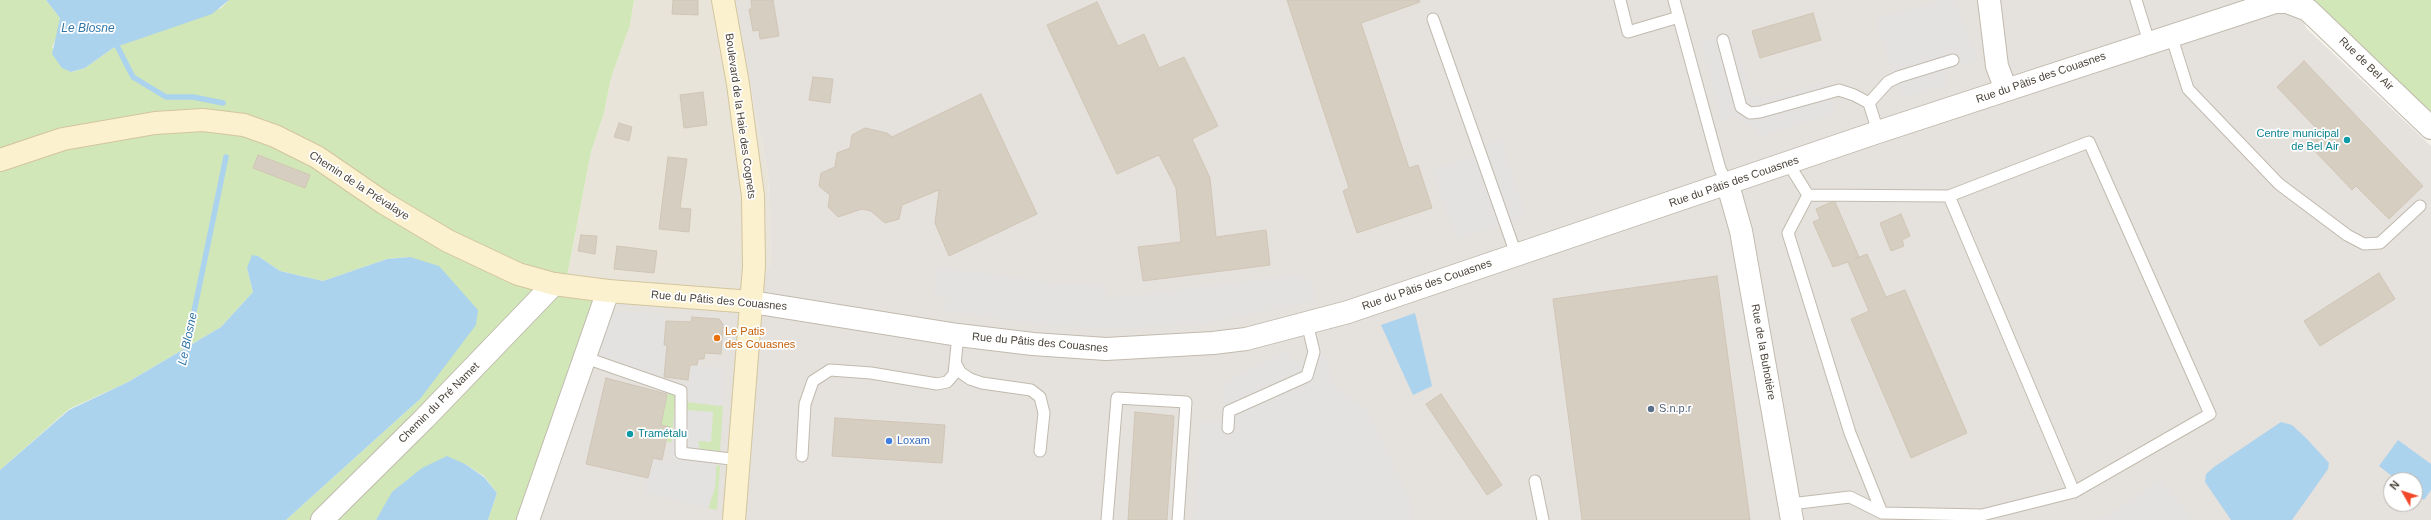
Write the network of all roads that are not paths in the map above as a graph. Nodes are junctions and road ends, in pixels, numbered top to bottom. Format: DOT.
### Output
graph roads {
  1 [pos="723,0"];
  2 [pos="1620,0"];
  3 [pos="1674,0"];
  4 [pos="1989,0"];
  5 [pos="2136,0"];
  6 [pos="2298,2"];
  7 [pos="1679,17"];
  8 [pos="1433,19"];
  9 [pos="2171,35"];
  10 [pos="1723,40"];
  11 [pos="2149,42"];
  12 [pos="1953,60"];
  13 [pos="2006,90"];
  14 [pos="1869,103"];
  15 [pos="2431,128"];
  16 [pos="1878,132"];
  17 [pos="0,160"];
  18 [pos="1788,164"];
  19 [pos="1728,185"];
  20 [pos="1808,195"];
  21 [pos="1950,196"];
  22 [pos="2420,206"];
  23 [pos="1516,254"];
  24 [pos="524,276"];
  25 [pos="554,284"];
  26 [pos="608,291"];
  27 [pos="752,302"];
  28 [pos="1307,323"];
  29 [pos="958,335"];
  30 [pos="586,358"];
  31 [pos="956,364"];
  32 [pos="1228,428"];
  33 [pos="1040,451"];
  34 [pos="802,456"];
  35 [pos="739,460"];
  36 [pos="1535,481"];
  37 [pos="2074,492"];
  38 [pos="1791,512"];
  39 [pos="1882,513"];
  40 [pos="322,520"];
  41 [pos="528,520"];
  42 [pos="734,520"];
  43 [pos="1107,520"];
  44 [pos="1178,520"];
  45 [pos="1543,520"];
  1 -- 27 [label="street, Boulevard de la Haie des Cognets"];
  2 -- 7 [label="lane"];
  3 -- 7 [label="lane"];
  4 -- 13 [label="street"];
  5 -- 11 [label="lane"];
  6 -- 9 [label="street, Rue du Pâtis des Couasnes"];
  6 -- 15 [label="street, Rue de Bel Air"];
  7 -- 19 [label="lane"];
  8 -- 23 [label="lane"];
  9 -- 11 [label="street, Rue du Pâtis des Couasnes"];
  9 -- 22 [label="lane"];
  10 -- 14 [label="lane"];
  11 -- 13 [label="street, Rue du Pâtis des Couasnes"];
  12 -- 14 [label="lane"];
  13 -- 16 [label="street, Rue du Pâtis des Couasnes"];
  14 -- 16 [label="lane"];
  16 -- 18 [label="street, Rue du Pâtis des Couasnes"];
  17 -- 24 [label="street, Chemin de la Prévalaye"];
  18 -- 19 [label="street, Rue du Pâtis des Couasnes"];
  18 -- 20 [label="lane"];
  19 -- 23 [label="street, Rue du Pâtis des Couasnes"];
  19 -- 38 [label="street, Rue de la Buhotière"];
  20 -- 21 [label="lane"];
  20 -- 39 [label="lane"];
  21 -- 37 [label="lane"];
  21 -- 37 [label="lane"];
  23 -- 28 [label="street, Rue du Pâtis des Couasnes"];
  24 -- 25 [label="street, Rue du Pâtis des Couasnes"];
  25 -- 26 [label="street, Rue du Pâtis des Couasnes"];
  25 -- 40 [label="street, Chemin du Pré Namet"];
  26 -- 27 [label="street, Rue du Pâtis des Couasnes"];
  26 -- 30 [label="street"];
  27 -- 29 [label="street, Rue du Pâtis des Couasnes"];
  27 -- 35 [label="street, Boulevard de la Haie des Cognets"];
  28 -- 29 [label="street, Rue du Pâtis des Couasnes"];
  28 -- 32 [label="lane"];
  29 -- 31 [label="lane"];
  30 -- 35 [label="lane"];
  30 -- 41 [label="street"];
  31 -- 33 [label="lane"];
  31 -- 34 [label="lane"];
  35 -- 42 [label="street, Boulevard de la Haie des Cognets"];
  36 -- 45 [label="lane"];
  37 -- 39 [label="lane"];
  38 -- 39 [label="lane"];
  43 -- 44 [label="lane"];
}
